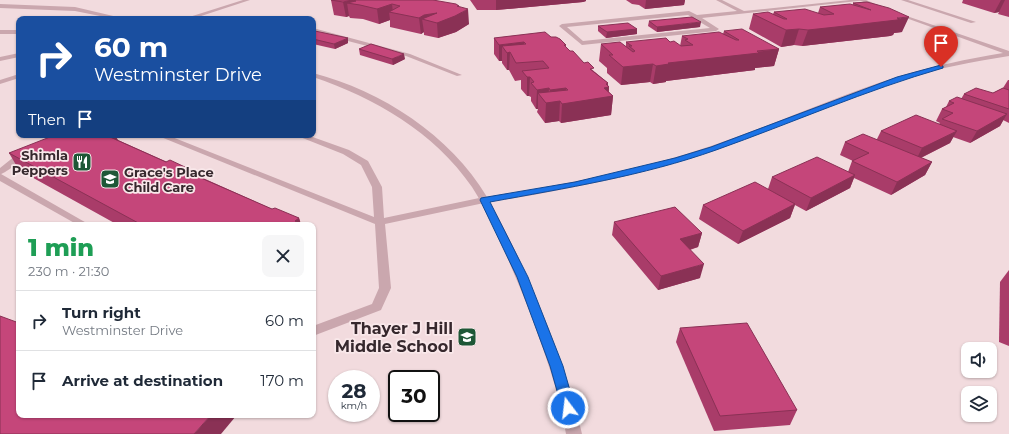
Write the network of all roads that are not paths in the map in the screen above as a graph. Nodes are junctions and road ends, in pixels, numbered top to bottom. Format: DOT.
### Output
graph roads {
  1 [pos="248,0"];
  2 [pos="718,0"];
  3 [pos="862,0"];
  4 [pos="865,0"];
  5 [pos="903,0"];
  6 [pos="0,6"];
  7 [pos="886,9"];
  8 [pos="743,12"];
  9 [pos="894,12"];
  10 [pos="108,16"];
  11 [pos="196,16"];
  12 [pos="696,17"];
  13 [pos="973,22"];
  14 [pos="316,31"];
  15 [pos="0,32"];
  16 [pos="16,32"];
  17 [pos="1009,54"];
  18 [pos="16,56"];
  19 [pos="0,59"];
  20 [pos="459,75"];
  21 [pos="316,76"];
  22 [pos="16,77"];
  23 [pos="0,82"];
  24 [pos="168,138"];
  25 [pos="307,138"];
  26 [pos="32,152"];
  27 [pos="0,172"];
  28 [pos="0,177"];
  29 [pos="484,200"];
  30 [pos="79,222"];
  31 [pos="379,222"];
  32 [pos="316,330"];
  33 [pos="574,434"];
  1 -- 11 [label="street"];
  2 -- 8 [label="street"];
  3 -- 4 [label="street"];
  3 -- 7 [label="street"];
  3 -- 8 [label="street"];
  5 -- 13 [label="street"];
  6 -- 10 [label="street"];
  8 -- 12 [label="street"];
  9 -- 17 [label="street"];
  12 -- 12 [label="street"];
  14 -- 20 [label="street"];
  15 -- 16 [label="street"];
  17 -- 29 [label="street"];
  18 -- 19 [label="street"];
  21 -- 29 [label="street"];
  22 -- 23 [label="street"];
  24 -- 31 [label="street"];
  25 -- 31 [label="street"];
  26 -- 27 [label="street"];
  28 -- 30 [label="street"];
  29 -- 31 [label="street"];
  29 -- 33 [label="street"];
  31 -- 32 [label="street"];
}
